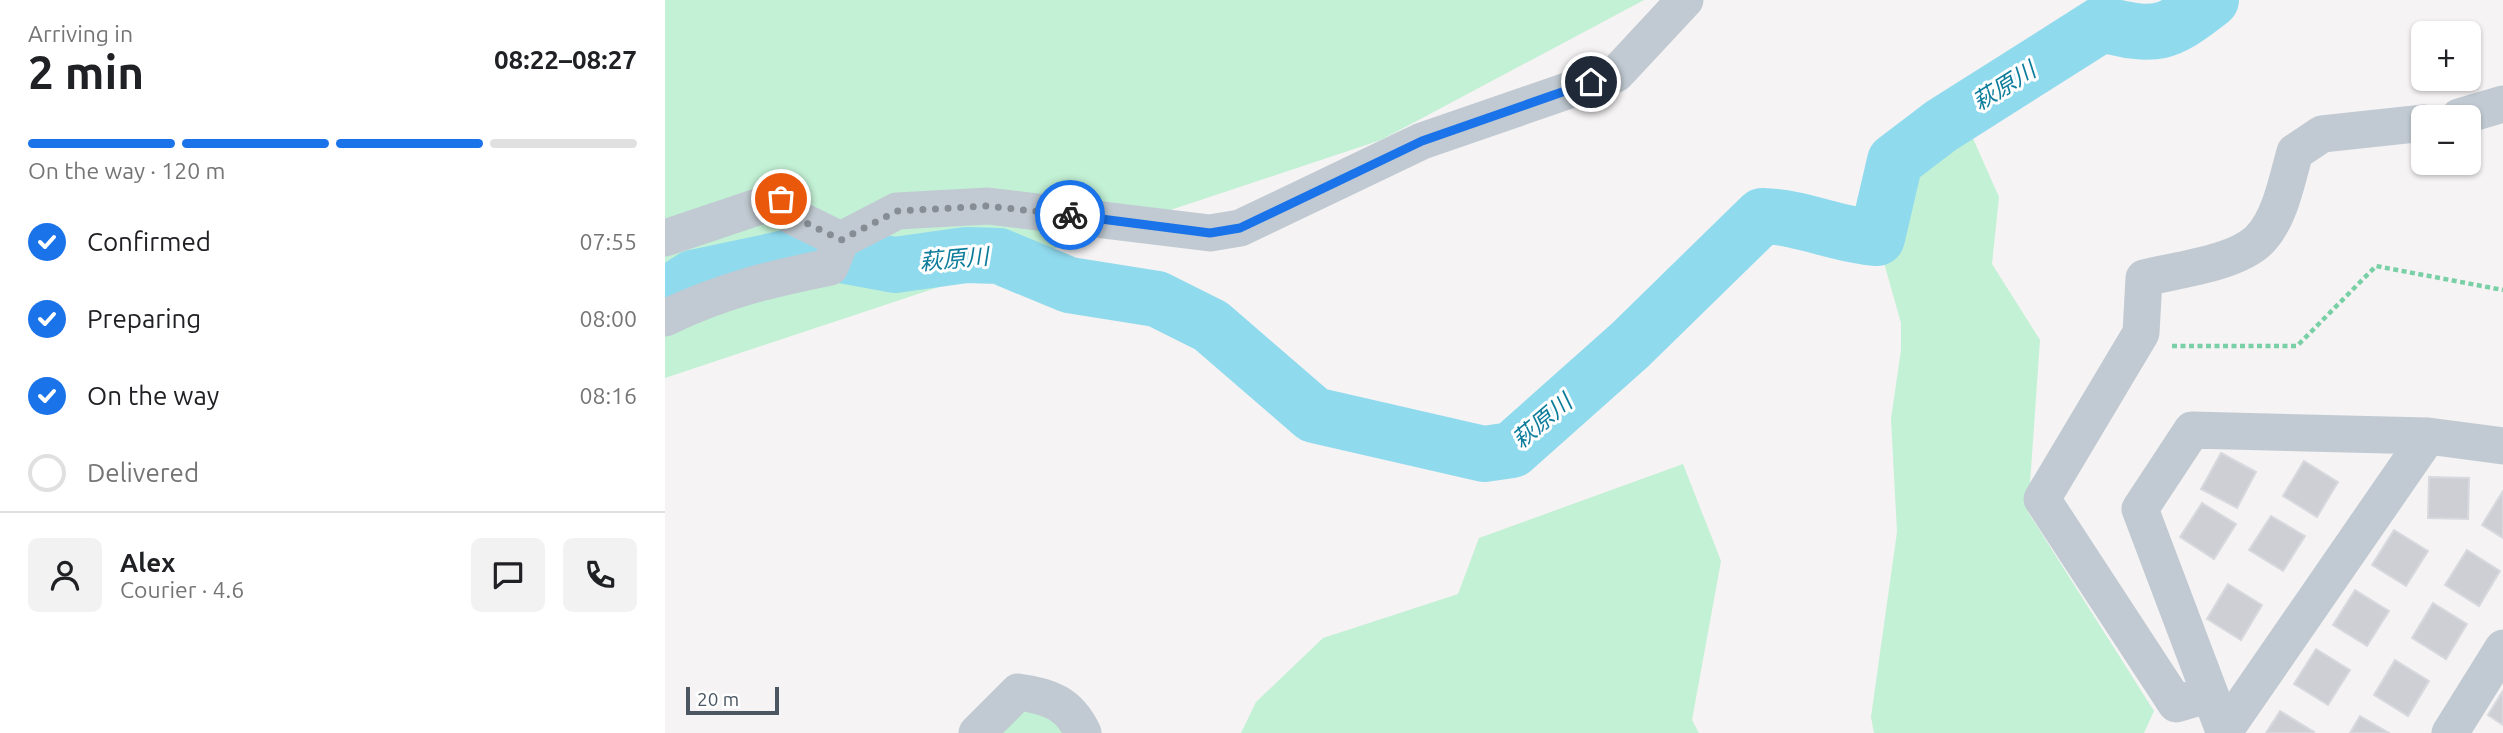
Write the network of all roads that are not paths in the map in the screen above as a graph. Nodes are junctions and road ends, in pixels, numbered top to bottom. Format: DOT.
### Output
graph roads {
  1 [pos="1685,0"];
  2 [pos="2503,104"];
  3 [pos="2481,110"];
  4 [pos="2411,124"];
  5 [pos="665,238"];
  6 [pos="836,253"];
  7 [pos="665,318"];
  8 [pos="2427,436"];
  9 [pos="2503,446"];
  10 [pos="2503,648"];
  11 [pos="2210,694"];
  12 [pos="2224,732"];
  13 [pos="977,733"];
  14 [pos="1083,733"];
  15 [pos="2450,733"];
  1 -- 6 [label="street"];
  2 -- 3 [label="street"];
  4 -- 11 [label="street"];
  5 -- 6 [label="street"];
  6 -- 7 [label="street"];
  8 -- 9 [label="street"];
  8 -- 11 [label="street"];
  8 -- 12 [label="street"];
  10 -- 15 [label="street"];
  11 -- 12 [label="street"];
  13 -- 14 [label="street"];
}
